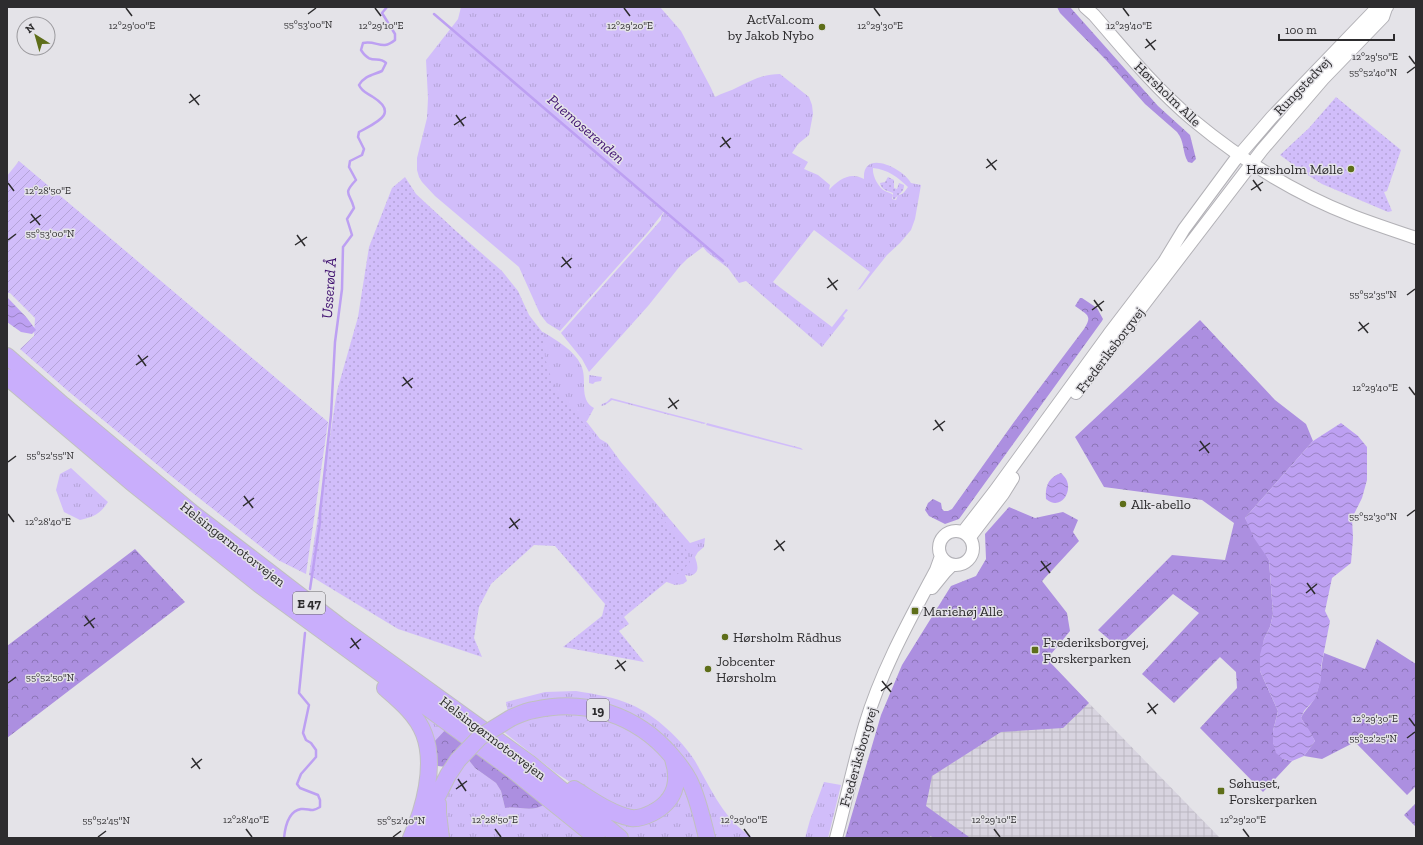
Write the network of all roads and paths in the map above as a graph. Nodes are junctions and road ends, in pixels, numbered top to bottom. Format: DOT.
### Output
graph roads {
  1 [pos="1386,7"];
  2 [pos="1089,10"];
  3 [pos="1338,48"];
  4 [pos="1239,155"];
  5 [pos="1252,164"];
  6 [pos="1416,238"];
  7 [pos="1173,267"];
  8 [pos="7,356"];
  9 [pos="7,377"];
  10 [pos="966,534"];
  11 [pos="941,556"];
  12 [pos="952,565"];
  13 [pos="260,585"];
  14 [pos="915,611"];
  15 [pos="672,756"];
  16 [pos="529,763"];
  17 [pos="441,788"];
  18 [pos="411,838"];
  19 [pos="424,838"];
  20 [pos="441,838"];
  21 [pos="597,838"];
  22 [pos="620,838"];
  23 [pos="707,838"];
  24 [pos="836,838"];
  1 -- 3 [label="main road, Rungstedvej"];
  1 -- 5 [label="main road, Rungstedvej"];
  2 -- 4 [label="main road, Hørsholm Alle"];
  3 -- 4 [label="main road, Rungstedvej"];
  3 -- 5 [label="main road"];
  4 -- 5 [label="main road, Hørsholm Alle"];
  4 -- 7 [label="main road"];
  4 -- 10 [label="main road, Frederiksborgvej"];
  5 -- 6 [label="main road, Hørsholm Alle"];
  5 -- 7 [label="main road, Frederiksborgvej"];
  7 -- 10 [label="main road, Frederiksborgvej"];
  8 -- 16 [label="highway, Helsingørmotorvejen / E 47"];
  9 -- 13 [label="highway, Helsingørmotorvejen / E 47"];
  10 -- 11 [label="main road"];
  10 -- 12 [label="main road"];
  11 -- 12 [label="main road"];
  11 -- 14 [label="main road, Frederiksborgvej"];
  12 -- 14 [label="main road, Frederiksborgvej"];
  13 -- 18 [label="highway"];
  13 -- 21 [label="highway, Helsingørmotorvejen / E 47"];
  14 -- 24 [label="main road, Frederiksborgvej"];
  15 -- 16 [label="highway"];
  15 -- 17 [label="highway, 19, bridge"];
  15 -- 23 [label="highway, 19"];
  16 -- 22 [label="highway, Helsingørmotorvejen / E 47"];
  17 -- 19 [label="highway, 19"];
  17 -- 20 [label="highway"];
}
